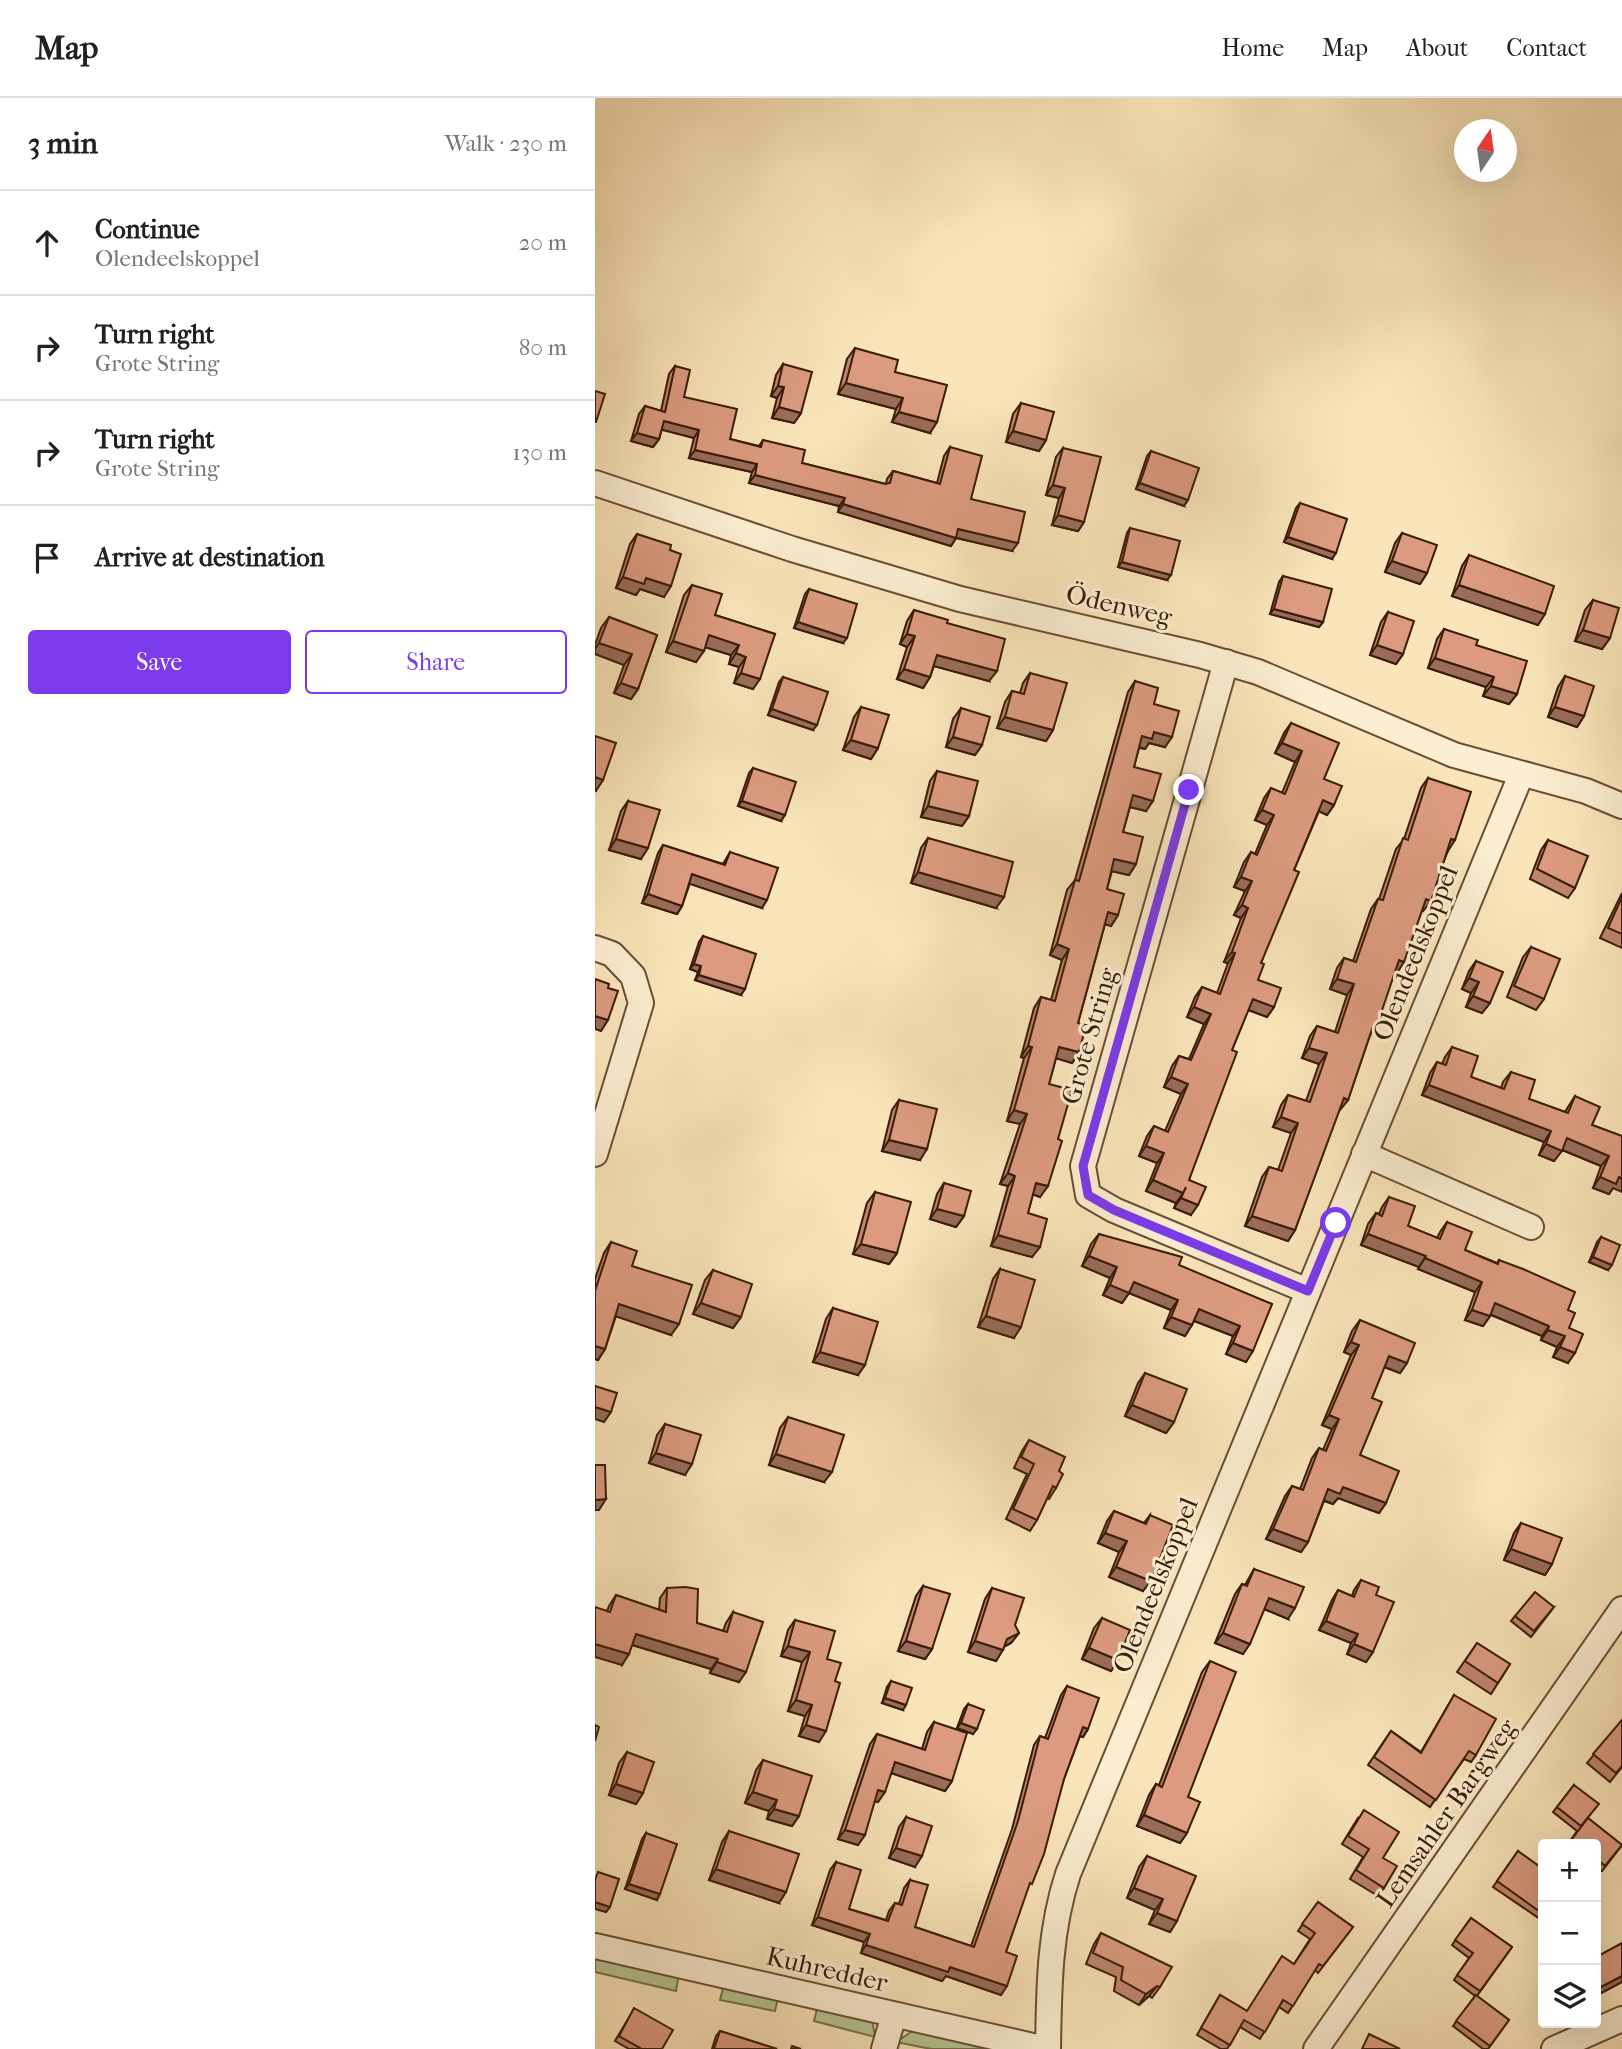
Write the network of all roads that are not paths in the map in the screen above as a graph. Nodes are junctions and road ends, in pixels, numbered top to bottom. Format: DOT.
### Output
graph roads {
  1 [pos="595,483"];
  2 [pos="1226,662"];
  3 [pos="1521,775"];
  4 [pos="1622,806"];
  5 [pos="595,948"];
  6 [pos="595,1154"];
  7 [pos="1364,1154"];
  8 [pos="1531,1227"];
  9 [pos="1308,1291"];
  10 [pos="1622,1609"];
  11 [pos="595,1946"];
  12 [pos="894,2015"];
  13 [pos="1622,2019"];
  14 [pos="884,2049"];
  15 [pos="1047,2049"];
  16 [pos="1316,2049"];
  17 [pos="1554,2049"];
  1 -- 2 [label="street, Ödenweg"];
  2 -- 3 [label="street, Ödenweg"];
  2 -- 9 [label="street, Grote String"];
  3 -- 4 [label="street, Ödenweg"];
  3 -- 7 [label="street, Olendeelskoppel"];
  5 -- 6 [label="street"];
  7 -- 8 [label="street"];
  7 -- 9 [label="street, Olendeelskoppel"];
  9 -- 15 [label="street, Olendeelskoppel"];
  10 -- 16 [label="street, Lemsahler Bargweg"];
  11 -- 12 [label="street, Kuhredder"];
  12 -- 14 [label="street"];
  12 -- 15 [label="street, Kuhredder"];
  13 -- 17 [label="street"];
}
